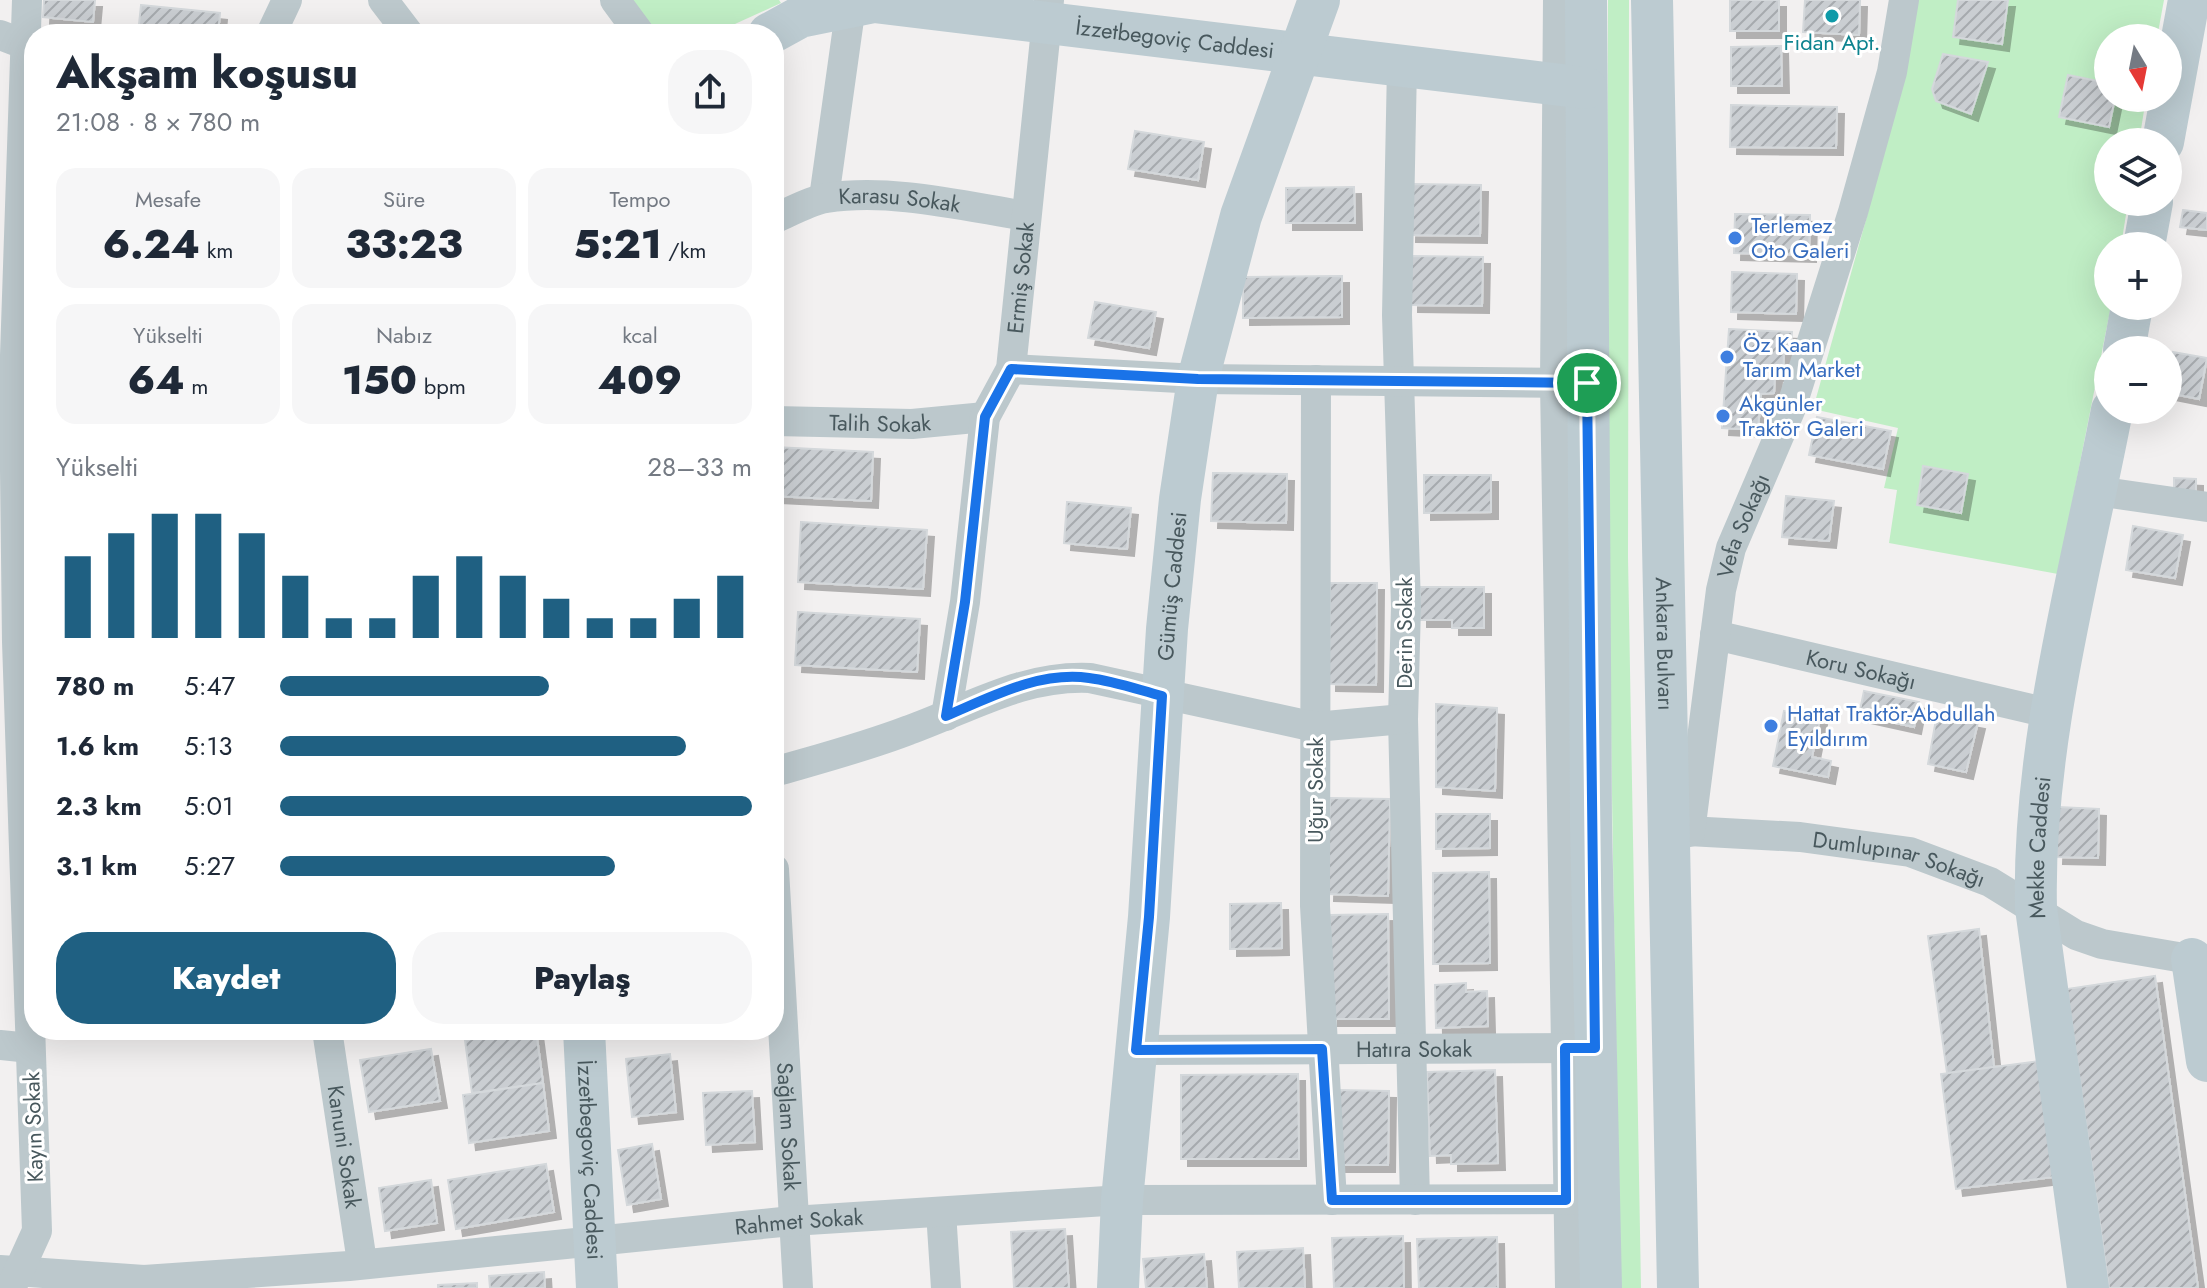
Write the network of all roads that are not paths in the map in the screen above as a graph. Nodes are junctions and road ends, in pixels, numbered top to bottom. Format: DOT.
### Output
graph roads {
  1 [pos="27,0"];
  2 [pos="287,0"];
  3 [pos="383,0"];
  4 [pos="615,0"];
  5 [pos="1319,0"];
  6 [pos="1558,0"];
  7 [pos="1586,0"];
  8 [pos="1652,0"];
  9 [pos="1904,0"];
  10 [pos="2189,0"];
  11 [pos="866,3"];
  12 [pos="1047,12"];
  13 [pos="788,17"];
  14 [pos="276,24"];
  15 [pos="401,24"];
  16 [pos="633,24"];
  17 [pos="20,43"];
  18 [pos="1301,56"];
  19 [pos="1402,66"];
  20 [pos="1572,86"];
  21 [pos="2166,128"];
  22 [pos="824,198"];
  23 [pos="784,215"];
  24 [pos="1026,216"];
  25 [pos="9,223"];
  26 [pos="1011,369"];
  27 [pos="1198,379"];
  28 [pos="1316,380"];
  29 [pos="1399,381"];
  30 [pos="1571,383"];
  31 [pos="16,386"];
  32 [pos="985,417"];
  33 [pos="784,421"];
  34 [pos="2109,424"];
  35 [pos="2097,491"];
  36 [pos="2207,507"];
  37 [pos="1715,635"];
  38 [pos="9,642"];
  39 [pos="1162,696"];
  40 [pos="2053,714"];
  41 [pos="946,716"];
  42 [pos="1403,719"];
  43 [pos="1315,727"];
  44 [pos="784,769"];
  45 [pos="1679,831"];
  46 [pos="19,833"];
  47 [pos="2036,908"];
  48 [pos="24,931"];
  49 [pos="2200,961"];
  50 [pos="30,1040"];
  51 [pos="328,1040"];
  52 [pos="584,1040"];
  53 [pos="783,1040"];
  54 [pos="0,1045"];
  55 [pos="30,1048"];
  56 [pos="1580,1048"];
  57 [pos="1322,1049"];
  58 [pos="1411,1049"];
  59 [pos="1136,1050"];
  60 [pos="2207,1061"];
  61 [pos="1583,1199"];
  62 [pos="1122,1200"];
  63 [pos="1332,1200"];
  64 [pos="1415,1200"];
  65 [pos="941,1212"];
  66 [pos="792,1221"];
  67 [pos="594,1239"];
  68 [pos="353,1272"];
  69 [pos="11,1277"];
  70 [pos="144,1284"];
  71 [pos="597,1288"];
  72 [pos="798,1288"];
  73 [pos="946,1288"];
  74 [pos="1118,1288"];
  75 [pos="1570,1288"];
  76 [pos="1601,1288"];
  77 [pos="1678,1288"];
  78 [pos="2088,1288"];
  1 -- 17 [label="street, Kayın Sokak"];
  2 -- 14 [label="street"];
  3 -- 15 [label="street"];
  4 -- 16 [label="street"];
  5 -- 18 [label="street, Gümüş Caddesi"];
  6 -- 20 [label="street"];
  7 -- 20 [label="street"];
  8 -- 45 [label="street, Ankara Bulvarı"];
  9 -- 37 [label="street, Vefa Sokağı"];
  10 -- 21 [label="street"];
  11 -- 12 [label="street, İzzetbegoviç Caddesi"];
  11 -- 13 [label="street, İzzetbegoviç Caddesi"];
  11 -- 22 [label="street"];
  12 -- 18 [label="street, İzzetbegoviç Caddesi"];
  12 -- 24 [label="street, Ermiş Sokak"];
  17 -- 25 [label="street, Kayın Sokak"];
  18 -- 19 [label="street, İzzetbegoviç Caddesi"];
  18 -- 27 [label="street, Gümüş Caddesi"];
  19 -- 20 [label="street, İzzetbegoviç Caddesi"];
  19 -- 29 [label="street, Derin Sokak"];
  20 -- 30 [label="street"];
  22 -- 23 [label="street, Karasu Sokak"];
  22 -- 24 [label="street, Karasu Sokak"];
  24 -- 26 [label="street, Ermiş Sokak"];
  25 -- 31 [label="street, Kayın Sokak"];
  26 -- 27 [label="street"];
  26 -- 32 [label="street, Ermiş Sokak"];
  27 -- 28 [label="street"];
  27 -- 39 [label="street, Gümüş Caddesi"];
  28 -- 29 [label="street"];
  28 -- 43 [label="street, Uğur Sokak"];
  29 -- 30 [label="street"];
  29 -- 42 [label="street, Derin Sokak"];
  30 -- 56 [label="street"];
  31 -- 38 [label="street, Kayın Sokak"];
  32 -- 33 [label="street, Talih Sokak"];
  32 -- 41 [label="street, Ermiş Sokak"];
  34 -- 35 [label="street, Mekke Caddesi"];
  35 -- 36 [label="street"];
  35 -- 40 [label="street, Mekke Caddesi"];
  37 -- 40 [label="street, Koru Sokağı"];
  37 -- 45 [label="street, Vefa Sokağı"];
  38 -- 46 [label="street, Kayın Sokak"];
  39 -- 41 [label="street"];
  39 -- 43 [label="street"];
  39 -- 59 [label="street, Gümüş Caddesi"];
  40 -- 47 [label="street, Mekke Caddesi"];
  41 -- 44 [label="street"];
  42 -- 43 [label="street"];
  42 -- 58 [label="street, Derin Sokak"];
  43 -- 57 [label="street, Uğur Sokak"];
  45 -- 47 [label="street, Dumlupınar Sokağı"];
  45 -- 77 [label="street, Ankara Bulvarı"];
  46 -- 48 [label="street, Kayın Sokak"];
  47 -- 49 [label="street, Dumlupınar Sokağı"];
  47 -- 78 [label="street, Mekke Caddesi"];
  49 -- 60 [label="street"];
  50 -- 55 [label="street, Kayın Sokak"];
  51 -- 68 [label="street, Kanuni Sokak"];
  52 -- 67 [label="street, İzzetbegoviç Caddesi"];
  53 -- 66 [label="street, Sağlam Sokak"];
  54 -- 55 [label="street"];
  55 -- 69 [label="street, Kayın Sokak"];
  56 -- 58 [label="street, Hatıra Sokak"];
  56 -- 61 [label="street"];
  57 -- 58 [label="street, Hatıra Sokak"];
  57 -- 59 [label="street, Hatıra Sokak"];
  57 -- 63 [label="street, Uğur Sokak"];
  58 -- 64 [label="street, Derin Sokak"];
  59 -- 62 [label="street, Gümüş Caddesi"];
  61 -- 64 [label="street, Rahmet Sokak"];
  61 -- 75 [label="street"];
  61 -- 76 [label="street"];
  62 -- 63 [label="street, Rahmet Sokak"];
  62 -- 65 [label="street, Rahmet Sokak"];
  62 -- 74 [label="street, Gümüş Caddesi"];
  63 -- 64 [label="street, Rahmet Sokak"];
  65 -- 66 [label="street, Rahmet Sokak"];
  65 -- 73 [label="street"];
  66 -- 67 [label="street, Rahmet Sokak"];
  66 -- 72 [label="street, Sağlam Sokak"];
  67 -- 68 [label="street, Rahmet Sokak"];
  67 -- 71 [label="street, İzzetbegoviç Caddesi"];
  68 -- 70 [label="street, Rahmet Sokak"];
  69 -- 70 [label="street, Rahmet Sokak"];
}
